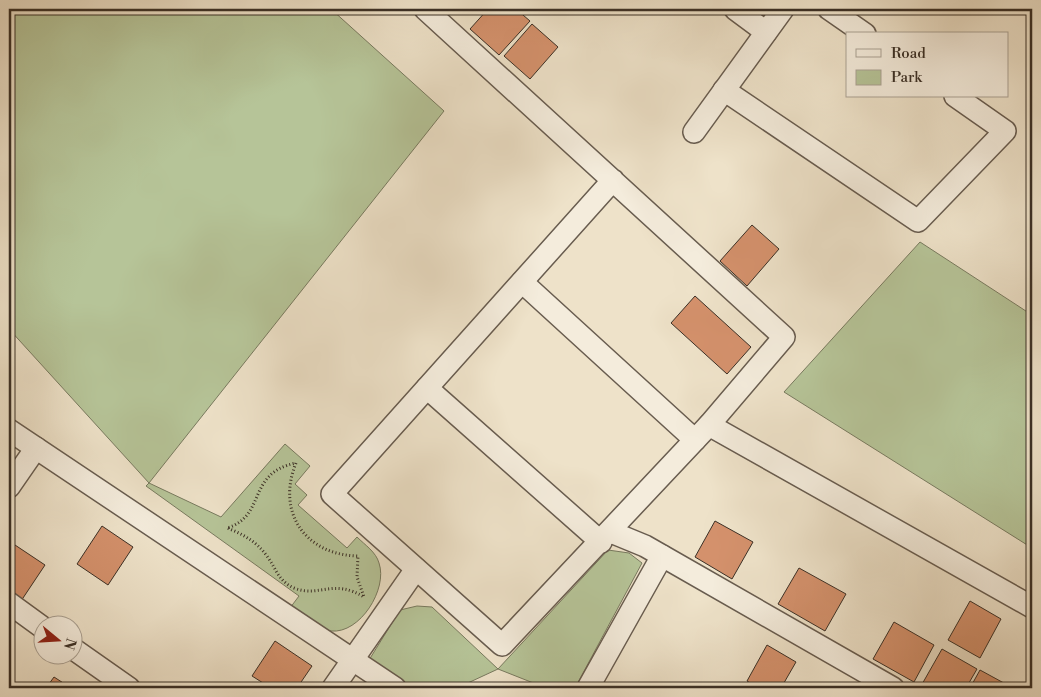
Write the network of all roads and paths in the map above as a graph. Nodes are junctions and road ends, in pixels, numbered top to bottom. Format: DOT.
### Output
graph roads {
  1 [pos="425,9"];
  2 [pos="735,9"];
  3 [pos="783,9"];
  4 [pos="829,9"];
  5 [pos="766,32"];
  6 [pos="862,32"];
  7 [pos="724,90"];
  8 [pos="958,98"];
  9 [pos="694,132"];
  10 [pos="613,180"];
  11 [pos="522,282"];
  12 [pos="427,388"];
  13 [pos="9,430"];
  14 [pos="702,433"];
  15 [pos="36,448"];
  16 [pos="9,487"];
  17 [pos="606,537"];
  18 [pos="662,556"];
  19 [pos="416,569"];
  20 [pos="315,591"];
  21 [pos="9,603"];
  22 [pos="1032,606"];
  23 [pos="32,620"];
  24 [pos="82,655"];
  25 [pos="353,659"];
  26 [pos="129,688"];
  27 [pos="333,688"];
  28 [pos="395,688"];
  29 [pos="588,688"];
  30 [pos="893,688"];
  1 -- 10 [label="street"];
  2 -- 5 [label="street"];
  3 -- 5 [label="street"];
  4 -- 6 [label="street"];
  5 -- 7 [label="street"];
  7 -- 8 [label="street"];
  7 -- 9 [label="street"];
  10 -- 11 [label="street"];
  10 -- 14 [label="street"];
  11 -- 12 [label="street"];
  11 -- 14 [label="street"];
  12 -- 17 [label="street"];
  12 -- 19 [label="street"];
  13 -- 15 [label="street"];
  14 -- 17 [label="street"];
  14 -- 22 [label="street"];
  15 -- 16 [label="street"];
  15 -- 25 [label="street"];
  17 -- 18 [label="street"];
  17 -- 19 [label="street"];
  18 -- 29 [label="street"];
  18 -- 30 [label="street"];
  19 -- 25 [label="street"];
  20 -- 20 [label="path"];
  21 -- 23 [label="street"];
  24 -- 26 [label="street"];
  25 -- 27 [label="street"];
  25 -- 28 [label="street"];
}
